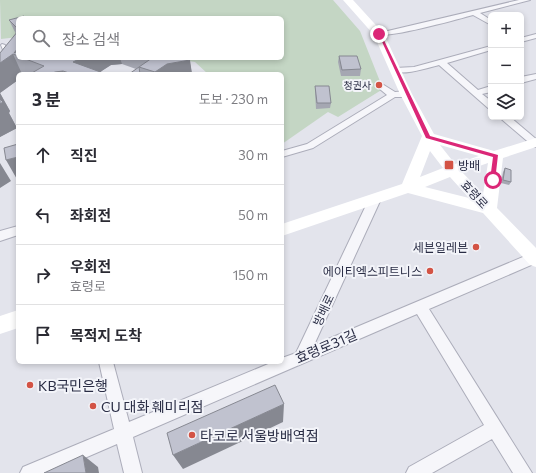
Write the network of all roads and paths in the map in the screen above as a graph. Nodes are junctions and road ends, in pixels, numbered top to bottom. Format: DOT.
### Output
graph roads {
  1 [pos="348,0"];
  2 [pos="527,0"];
  3 [pos="474,13"];
  4 [pos="488,21"];
  5 [pos="379,34"];
  6 [pos="536,36"];
  7 [pos="524,39"];
  8 [pos="3,45"];
  9 [pos="488,49"];
  10 [pos="8,61"];
  11 [pos="440,61"];
  12 [pos="395,70"];
  13 [pos="536,76"];
  14 [pos="524,79"];
  15 [pos="379,85"];
  16 [pos="488,90"];
  17 [pos="476,93"];
  18 [pos="400,94"];
  19 [pos="488,103"];
  20 [pos="508,120"];
  21 [pos="428,137"];
  22 [pos="535,143"];
  23 [pos="284,153"];
  24 [pos="496,156"];
  25 [pos="452,170"];
  26 [pos="408,188"];
  27 [pos="375,199"];
  28 [pos="489,209"];
  29 [pos="284,229"];
  30 [pos="16,231"];
  31 [pos="0,236"];
  32 [pos="535,259"];
  33 [pos="420,306"];
  34 [pos="16,320"];
  35 [pos="0,325"];
  36 [pos="301,357"];
  37 [pos="107,364"];
  38 [pos="495,428"];
  39 [pos="124,433"];
  40 [pos="29,473"];
  41 [pos="132,473"];
  42 [pos="415,473"];
  43 [pos="523,473"];
  1 -- 5 [label="main road, 효령로"];
  2 -- 3 [label="street"];
  3 -- 4 [label="street"];
  3 -- 5 [label="street"];
  5 -- 12 [label="main road, 효령로"];
  6 -- 7 [label="street"];
  8 -- 10 [label="lane"];
  9 -- 11 [label="street"];
  11 -- 12 [label="street"];
  11 -- 17 [label="street"];
  12 -- 18 [label="main road, 효령로"];
  13 -- 14 [label="street"];
  15 -- 18 [label="street"];
  16 -- 17 [label="street"];
  17 -- 19 [label="street"];
  18 -- 21 [label="main road, 효령로"];
  18 -- 23 [label="street"];
  20 -- 22 [label="street"];
  21 -- 24 [label="main road"];
  21 -- 25 [label="main road, 효령로"];
  21 -- 26 [label="main road"];
  22 -- 24 [label="main road"];
  24 -- 25 [label="main road"];
  24 -- 28 [label="main road"];
  25 -- 26 [label="main road"];
  25 -- 28 [label="main road, 효령로"];
  26 -- 27 [label="main road"];
  26 -- 28 [label="main road"];
  27 -- 29 [label="main road"];
  27 -- 36 [label="street, 방배로"];
  28 -- 32 [label="main road, 효령로"];
  30 -- 31 [label="street"];
  32 -- 33 [label="street, 효령로31길"];
  33 -- 36 [label="street, 효령로31길"];
  33 -- 38 [label="street"];
  34 -- 35 [label="main road"];
  36 -- 39 [label="street, 효령로31길"];
  37 -- 39 [label="street"];
  38 -- 42 [label="street"];
  38 -- 43 [label="street"];
  39 -- 40 [label="street, 효령로31길"];
  39 -- 41 [label="street"];
}
